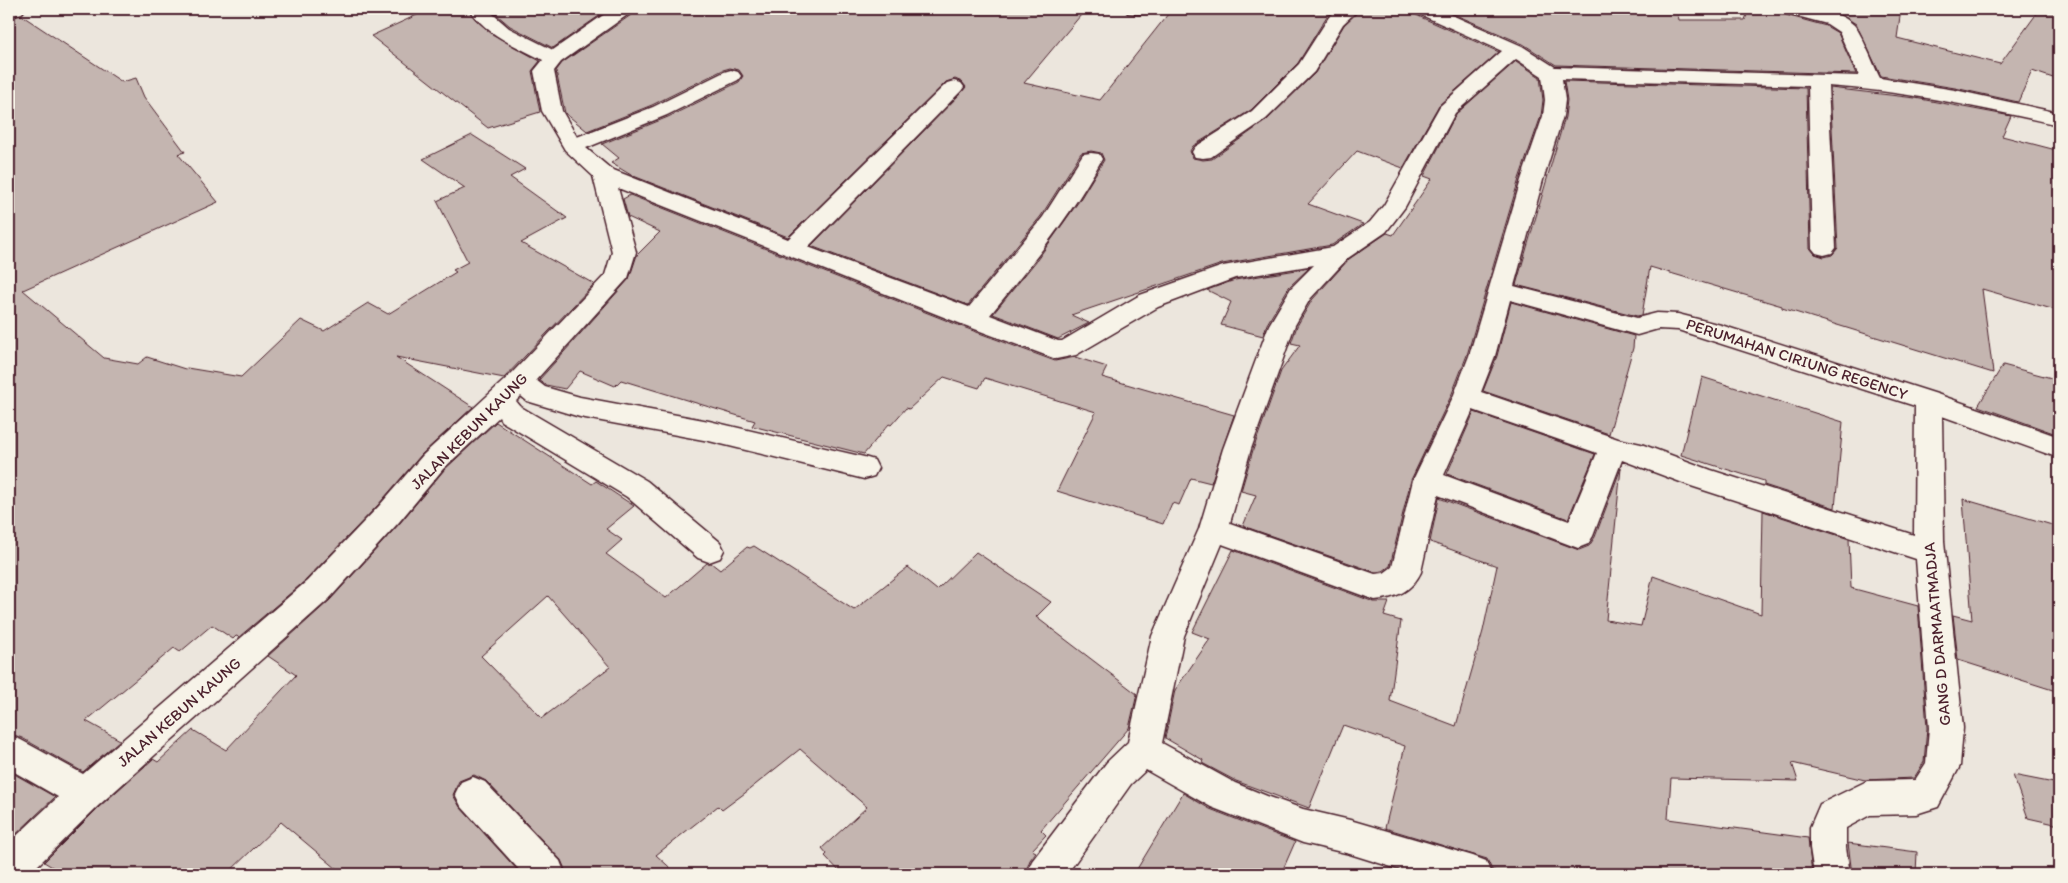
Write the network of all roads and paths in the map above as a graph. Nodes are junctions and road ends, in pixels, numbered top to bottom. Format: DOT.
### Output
graph roads {
  1 [pos="16,9"];
  2 [pos="478,9"];
  3 [pos="624,9"];
  4 [pos="1134,9"];
  5 [pos="1139,9"];
  6 [pos="1350,9"];
  7 [pos="1423,9"];
  8 [pos="1792,9"];
  9 [pos="9,12"];
  10 [pos="1514,50"];
  11 [pos="554,58"];
  12 [pos="1551,73"];
  13 [pos="731,76"];
  14 [pos="1818,80"];
  15 [pos="1872,83"];
  16 [pos="954,87"];
  17 [pos="2059,119"];
  18 [pos="572,146"];
  19 [pos="1203,152"];
  20 [pos="1091,159"];
  21 [pos="602,174"];
  22 [pos="1824,248"];
  23 [pos="792,249"];
  24 [pos="1340,253"];
  25 [pos="1501,290"];
  26 [pos="974,319"];
  27 [pos="510,390"];
  28 [pos="1466,398"];
  29 [pos="1928,401"];
  30 [pos="2059,448"];
  31 [pos="1616,449"];
  32 [pos="864,468"];
  33 [pos="1427,480"];
  34 [pos="1214,529"];
  35 [pos="709,550"];
  36 [pos="1930,552"];
  37 [pos="1143,750"];
  38 [pos="9,751"];
  39 [pos="86,794"];
  40 [pos="472,794"];
  41 [pos="9,868"];
  42 [pos="547,874"];
  43 [pos="1045,874"];
  44 [pos="1473,874"];
  45 [pos="1832,874"];
  1 -- 9 [label="street"];
  2 -- 11 [label="street"];
  3 -- 11 [label="street"];
  4 -- 5 [label="street"];
  6 -- 19 [label="street"];
  7 -- 10 [label="street"];
  8 -- 15 [label="street"];
  10 -- 12 [label="street"];
  10 -- 24 [label="street"];
  11 -- 18 [label="street"];
  12 -- 14 [label="street"];
  12 -- 25 [label="street"];
  13 -- 18 [label="street"];
  14 -- 15 [label="street"];
  14 -- 22 [label="street"];
  15 -- 17 [label="street"];
  16 -- 23 [label="street"];
  18 -- 21 [label="street"];
  20 -- 26 [label="street"];
  21 -- 23 [label="street"];
  21 -- 27 [label="street, JALAN KEBUN KAUNG"];
  23 -- 26 [label="street"];
  24 -- 26 [label="street"];
  24 -- 34 [label="street"];
  25 -- 28 [label="street"];
  25 -- 29 [label="street, PERUMAHAN CIRIUNG REGENCY"];
  27 -- 32 [label="street"];
  27 -- 35 [label="street"];
  27 -- 39 [label="street, JALAN KEBUN KAUNG"];
  28 -- 31 [label="street"];
  28 -- 33 [label="street"];
  29 -- 30 [label="street, PERUMAHAN CIRIUNG REGENCY"];
  29 -- 36 [label="street, GANG D DARMAATMADJA"];
  31 -- 33 [label="street"];
  31 -- 36 [label="street"];
  33 -- 34 [label="street"];
  34 -- 37 [label="street"];
  36 -- 45 [label="street, GANG D DARMAATMADJA"];
  37 -- 43 [label="street"];
  37 -- 44 [label="street"];
  38 -- 39 [label="street"];
  39 -- 41 [label="street, JALAN KEBUN KAUNG"];
  40 -- 42 [label="street"];
}
